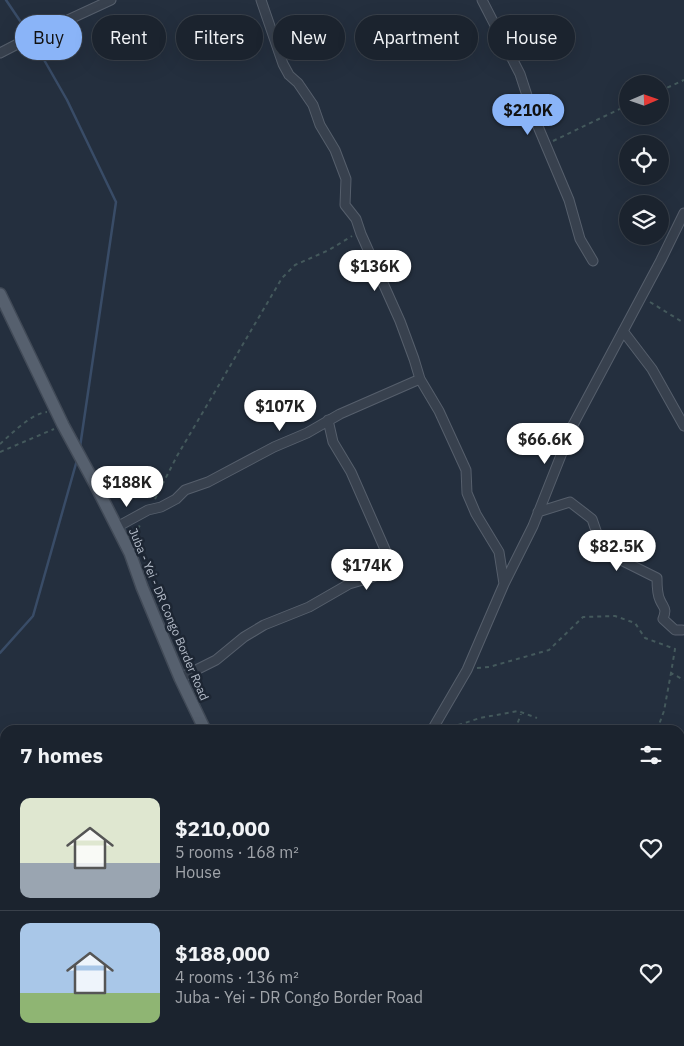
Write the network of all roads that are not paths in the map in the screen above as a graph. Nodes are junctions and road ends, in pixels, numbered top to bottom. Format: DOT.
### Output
graph roads {
  1 [pos="111,0"];
  2 [pos="261,0"];
  3 [pos="482,0"];
  4 [pos="0,53"];
  5 [pos="684,213"];
  6 [pos="593,261"];
  7 [pos="0,294"];
  8 [pos="623,331"];
  9 [pos="420,379"];
  10 [pos="328,420"];
  11 [pos="684,426"];
  12 [pos="538,512"];
  13 [pos="117,526"];
  14 [pos="504,584"];
  15 [pos="682,630"];
  16 [pos="180,678"];
  17 [pos="203,725"];
  18 [pos="435,725"];
  1 -- 4 [label="street"];
  2 -- 9 [label="street"];
  3 -- 6 [label="street"];
  5 -- 8 [label="street"];
  7 -- 13 [label="main road, Juba - Yei - DR Congo Border Road"];
  8 -- 11 [label="street"];
  8 -- 12 [label="street"];
  9 -- 10 [label="street"];
  9 -- 14 [label="street"];
  10 -- 13 [label="street"];
  10 -- 16 [label="street"];
  12 -- 14 [label="street"];
  12 -- 15 [label="street"];
  13 -- 16 [label="main road, Juba - Yei - DR Congo Border Road"];
  14 -- 18 [label="street"];
  16 -- 17 [label="main road, Juba - Yei - DR Congo Border Road"];
}
